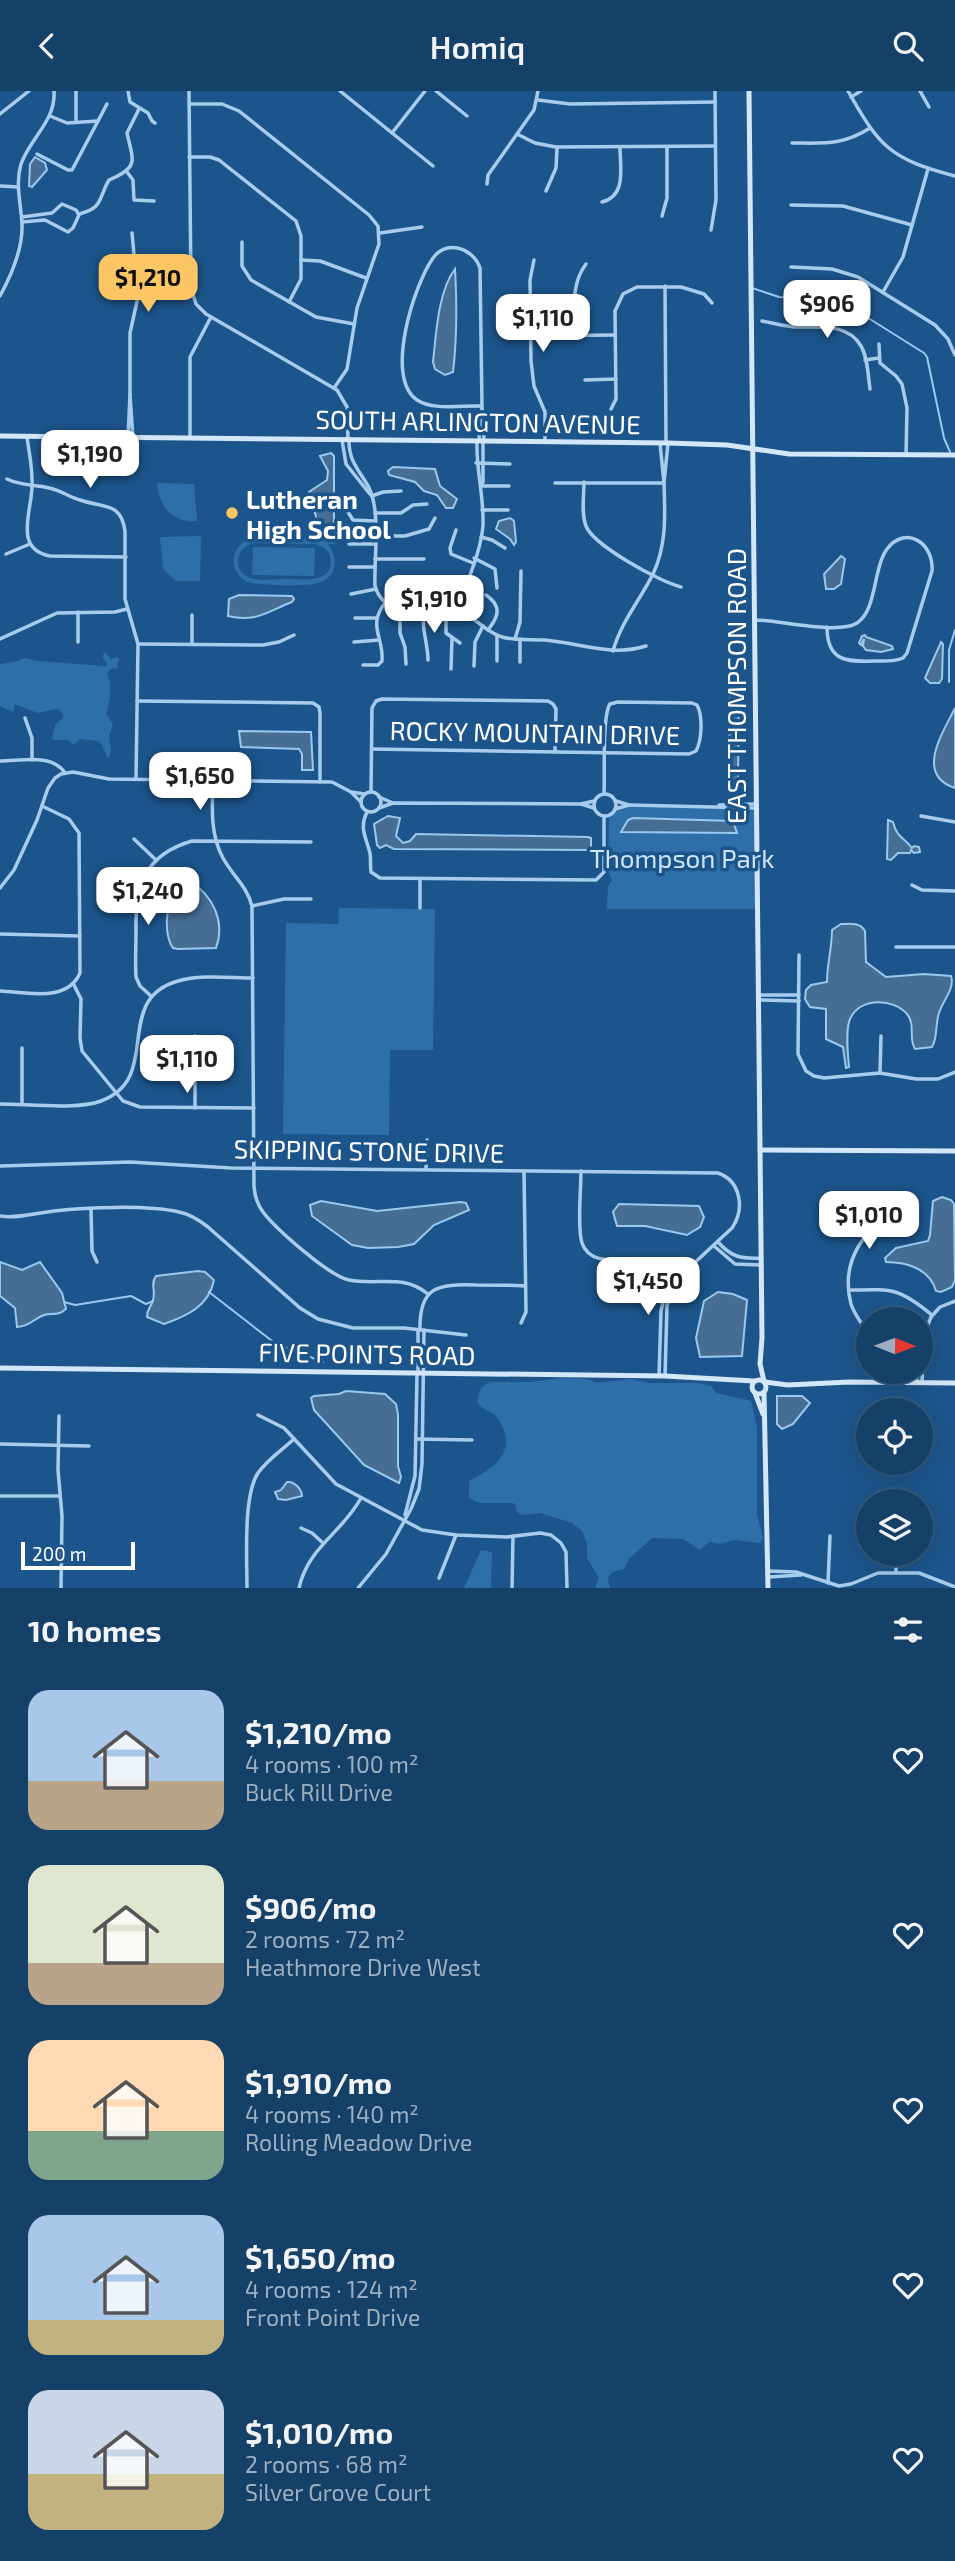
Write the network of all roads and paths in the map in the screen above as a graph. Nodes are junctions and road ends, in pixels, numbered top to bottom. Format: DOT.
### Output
graph roads {
  1 [pos="29,91"];
  2 [pos="54,91"];
  3 [pos="76,91"];
  4 [pos="128,91"];
  5 [pos="189,91"];
  6 [pos="340,91"];
  7 [pos="425,91"];
  8 [pos="436,91"];
  9 [pos="538,91"];
  10 [pos="715,91"];
  11 [pos="749,91"];
  12 [pos="848,91"];
  13 [pos="861,91"];
  14 [pos="920,91"];
  15 [pos="851,97"];
  16 [pos="538,100"];
  17 [pos="715,102"];
  18 [pos="107,104"];
  19 [pos="189,104"];
  20 [pos="929,107"];
  21 [pos="139,109"];
  22 [pos="0,114"];
  23 [pos="50,116"];
  24 [pos="467,116"];
  25 [pos="76,121"];
  26 [pos="98,121"];
  27 [pos="155,123"];
  28 [pos="870,128"];
  29 [pos="392,133"];
  30 [pos="517,134"];
  31 [pos="792,143"];
  32 [pos="667,146"];
  33 [pos="715,146"];
  34 [pos="620,147"];
  35 [pos="558,148"];
  36 [pos="37,154"];
  37 [pos="189,157"];
  38 [pos="433,166"];
  39 [pos="928,169"];
  40 [pos="127,172"];
  41 [pos="955,176"];
  42 [pos="487,184"];
  43 [pos="0,186"];
  44 [pos="18,187"];
  45 [pos="546,191"];
  46 [pos="154,201"];
  47 [pos="602,202"];
  48 [pos="791,205"];
  49 [pos="79,214"];
  50 [pos="662,216"];
  51 [pos="22,220"];
  52 [pos="912,225"];
  53 [pos="422,227"];
  54 [pos="711,230"];
  55 [pos="132,233"];
  56 [pos="380,233"];
  57 [pos="242,242"];
  58 [pos="301,260"];
  59 [pos="534,260"];
  60 [pos="586,264"];
  61 [pos="791,268"];
  62 [pos="366,278"];
  63 [pos="665,286"];
  64 [pos="883,292"];
  65 [pos="0,296"];
  66 [pos="289,302"];
  67 [pos="712,303"];
  68 [pos="211,317"];
  69 [pos="762,321"];
  70 [pos="354,324"];
  71 [pos="575,335"];
  72 [pos="615,335"];
  73 [pos="531,336"];
  74 [pos="879,344"];
  75 [pos="955,355"];
  76 [pos="879,359"];
  77 [pos="865,360"];
  78 [pos="616,379"];
  79 [pos="585,380"];
  80 [pos="334,388"];
  81 [pos="870,389"];
  82 [pos="482,406"];
  83 [pos="611,409"];
  84 [pos="0,436"];
  85 [pos="26,437"];
  86 [pos="190,437"];
  87 [pos="131,438"];
  88 [pos="346,439"];
  89 [pos="481,440"];
  90 [pos="545,441"];
  91 [pos="664,443"];
  92 [pos="752,448"];
  93 [pos="906,455"];
  94 [pos="955,455"];
  95 [pos="476,463"];
  96 [pos="482,463"];
  97 [pos="510,464"];
  98 [pos="6,479"];
  99 [pos="584,482"];
  100 [pos="555,483"];
  101 [pos="664,483"];
  102 [pos="32,486"];
  103 [pos="481,486"];
  104 [pos="509,487"];
  105 [pos="401,491"];
  106 [pos="372,495"];
  107 [pos="343,504"];
  108 [pos="427,504"];
  109 [pos="482,510"];
  110 [pos="508,510"];
  111 [pos="375,513"];
  112 [pos="435,518"];
  113 [pos="375,521"];
  114 [pos="456,530"];
  115 [pos="375,536"];
  116 [pos="481,537"];
  117 [pos="30,544"];
  118 [pos="349,544"];
  119 [pos="375,544"];
  120 [pos="505,548"];
  121 [pos="6,554"];
  122 [pos="125,557"];
  123 [pos="375,559"];
  124 [pos="424,559"];
  125 [pos="474,561"];
  126 [pos="349,567"];
  127 [pos="375,567"];
  128 [pos="522,571"];
  129 [pos="652,575"];
  130 [pos="407,583"];
  131 [pos="681,587"];
  132 [pos="465,588"];
  133 [pos="497,588"];
  134 [pos="376,589"];
  135 [pos="351,594"];
  136 [pos="486,595"];
  137 [pos="385,603"];
  138 [pos="400,608"];
  139 [pos="425,608"];
  140 [pos="446,608"];
  141 [pos="127,609"];
  142 [pos="458,610"];
  143 [pos="78,612"];
  144 [pos="192,615"];
  145 [pos="355,618"];
  146 [pos="376,618"];
  147 [pos="755,619"];
  148 [pos="483,626"];
  149 [pos="827,627"];
  150 [pos="488,630"];
  151 [pos="294,635"];
  152 [pos="497,636"];
  153 [pos="452,638"];
  154 [pos="0,639"];
  155 [pos="517,639"];
  156 [pos="379,640"];
  157 [pos="78,642"];
  158 [pos="354,642"];
  159 [pos="460,643"];
  160 [pos="138,644"];
  161 [pos="192,645"];
  162 [pos="646,646"];
  163 [pos="613,650"];
  164 [pos="428,660"];
  165 [pos="497,661"];
  166 [pos="520,662"];
  167 [pos="406,664"];
  168 [pos="363,666"];
  169 [pos="474,666"];
  170 [pos="451,669"];
  171 [pos="137,701"];
  172 [pos="25,718"];
  173 [pos="372,749"];
  174 [pos="555,752"];
  175 [pos="605,753"];
  176 [pos="0,761"];
  177 [pos="32,761"];
  178 [pos="65,773"];
  179 [pos="136,779"];
  180 [pos="213,781"];
  181 [pos="320,782"];
  182 [pos="351,792"];
  183 [pos="371,792"];
  184 [pos="365,794"];
  185 [pos="604,794"];
  186 [pos="379,797"];
  187 [pos="594,801"];
  188 [pos="615,801"];
  189 [pos="360,802"];
  190 [pos="393,803"];
  191 [pos="581,804"];
  192 [pos="629,805"];
  193 [pos="42,806"];
  194 [pos="755,806"];
  195 [pos="379,808"];
  196 [pos="594,808"];
  197 [pos="615,809"];
  198 [pos="367,811"];
  199 [pos="604,816"];
  200 [pos="921,816"];
  201 [pos="955,822"];
  202 [pos="134,839"];
  203 [pos="216,840"];
  204 [pos="311,842"];
  205 [pos="156,860"];
  206 [pos="420,879"];
  207 [pos="912,885"];
  208 [pos="0,888"];
  209 [pos="955,891"];
  210 [pos="311,899"];
  211 [pos="252,906"];
  212 [pos="420,908"];
  213 [pos="0,935"];
  214 [pos="80,936"];
  215 [pos="896,947"];
  216 [pos="955,947"];
  217 [pos="799,955"];
  218 [pos="253,978"];
  219 [pos="74,985"];
  220 [pos="0,991"];
  221 [pos="151,996"];
  222 [pos="757,997"];
  223 [pos="799,998"];
  224 [pos="195,1036"];
  225 [pos="880,1036"];
  226 [pos="22,1048"];
  227 [pos="955,1072"];
  228 [pos="880,1073"];
  229 [pos="115,1094"];
  230 [pos="0,1104"];
  231 [pos="22,1104"];
  232 [pos="195,1108"];
  233 [pos="254,1108"];
  234 [pos="427,1140"];
  235 [pos="760,1150"];
  236 [pos="955,1151"];
  237 [pos="0,1166"];
  238 [pos="254,1167"];
  239 [pos="426,1168"];
  240 [pos="524,1171"];
  241 [pos="581,1171"];
  242 [pos="91,1210"];
  243 [pos="0,1216"];
  244 [pos="898,1216"];
  245 [pos="718,1242"];
  246 [pos="714,1246"];
  247 [pos="731,1254"];
  248 [pos="727,1259"];
  249 [pos="97,1262"];
  250 [pos="761,1262"];
  251 [pos="681,1277"];
  252 [pos="525,1286"];
  253 [pos="850,1290"];
  254 [pos="428,1294"];
  255 [pos="955,1301"];
  256 [pos="921,1307"];
  257 [pos="933,1314"];
  258 [pos="856,1315"];
  259 [pos="521,1323"];
  260 [pos="420,1330"];
  261 [pos="466,1335"];
  262 [pos="760,1364"];
  263 [pos="0,1367"];
  264 [pos="420,1373"];
  265 [pos="662,1376"];
  266 [pos="732,1381"];
  267 [pos="754,1381"];
  268 [pos="764,1382"];
  269 [pos="856,1382"];
  270 [pos="933,1383"];
  271 [pos="955,1383"];
  272 [pos="788,1385"];
  273 [pos="754,1391"];
  274 [pos="764,1391"];
  275 [pos="763,1414"];
  276 [pos="258,1415"];
  277 [pos="59,1416"];
  278 [pos="294,1439"];
  279 [pos="416,1439"];
  280 [pos="422,1439"];
  281 [pos="472,1440"];
  282 [pos="0,1444"];
  283 [pos="58,1445"];
  284 [pos="89,1445"];
  285 [pos="0,1496"];
  286 [pos="60,1496"];
  287 [pos="361,1498"];
  288 [pos="404,1521"];
  289 [pos="301,1528"];
  290 [pos="456,1535"];
  291 [pos="513,1536"];
  292 [pos="830,1536"];
  293 [pos="323,1543"];
  294 [pos="896,1566"];
  295 [pos="896,1573"];
  296 [pos="768,1574"];
  297 [pos="439,1578"];
  298 [pos="827,1584"];
  299 [pos="955,1587"];
  300 [pos="61,1588"];
  301 [pos="247,1588"];
  302 [pos="299,1588"];
  303 [pos="358,1588"];
  304 [pos="512,1588"];
  305 [pos="567,1588"];
  306 [pos="768,1588"];
  1 -- 22 [label="street"];
  2 -- 23 [label="street"];
  3 -- 25 [label="street"];
  4 -- 21 [label="street"];
  5 -- 19 [label="street"];
  6 -- 29 [label="street"];
  7 -- 29 [label="street"];
  8 -- 24 [label="street"];
  9 -- 16 [label="street"];
  10 -- 17 [label="street"];
  11 -- 92 [label="main road, EAST THOMPSON ROAD"];
  12 -- 15 [label="street"];
  13 -- 15 [label="street"];
  14 -- 20 [label="street"];
  15 -- 28 [label="street"];
  16 -- 17 [label="street"];
  16 -- 30 [label="street"];
  17 -- 33 [label="street"];
  18 -- 26 [label="street"];
  19 -- 37 [label="street"];
  19 -- 56 [label="street"];
  21 -- 27 [label="street"];
  21 -- 40 [label="street"];
  23 -- 25 [label="street"];
  23 -- 44 [label="street"];
  25 -- 26 [label="street"];
  26 -- 36 [label="street"];
  28 -- 31 [label="street"];
  28 -- 39 [label="street"];
  29 -- 38 [label="street"];
  30 -- 35 [label="street"];
  30 -- 42 [label="street"];
  32 -- 33 [label="street"];
  32 -- 34 [label="street"];
  32 -- 50 [label="street"];
  33 -- 54 [label="street"];
  34 -- 35 [label="street"];
  34 -- 47 [label="street"];
  35 -- 45 [label="street"];
  37 -- 58 [label="street"];
  37 -- 68 [label="street"];
  39 -- 41 [label="street"];
  39 -- 52 [label="street"];
  40 -- 46 [label="street"];
  40 -- 49 [label="street"];
  43 -- 44 [label="street"];
  44 -- 51 [label="street"];
  48 -- 52 [label="street"];
  49 -- 51 [label="street"];
  49 -- 51 [label="street"];
  51 -- 65 [label="street"];
  52 -- 64 [label="street"];
  53 -- 56 [label="street"];
  55 -- 87 [label="street"];
  56 -- 62 [label="street"];
  57 -- 66 [label="street"];
  58 -- 62 [label="street"];
  58 -- 66 [label="street"];
  59 -- 73 [label="street"];
  60 -- 71 [label="street"];
  61 -- 64 [label="street"];
  62 -- 70 [label="street"];
  63 -- 67 [label="street"];
  63 -- 72 [label="street"];
  63 -- 91 [label="street"];
  64 -- 75 [label="street"];
  66 -- 70 [label="street"];
  68 -- 80 [label="street"];
  68 -- 86 [label="street"];
  69 -- 77 [label="street"];
  70 -- 80 [label="street"];
  71 -- 72 [label="street"];
  71 -- 73 [label="street"];
  72 -- 78 [label="street"];
  73 -- 90 [label="street"];
  74 -- 76 [label="street"];
  76 -- 77 [label="street"];
  76 -- 93 [label="street"];
  77 -- 81 [label="street"];
  78 -- 79 [label="street"];
  78 -- 83 [label="street"];
  80 -- 88 [label="street"];
  82 -- 82 [label="street"];
  82 -- 89 [label="street"];
  84 -- 85 [label="main road, SOUTH ARLINGTON AVENUE"];
  85 -- 87 [label="main road, SOUTH ARLINGTON AVENUE"];
  85 -- 102 [label="street"];
  86 -- 87 [label="main road, SOUTH ARLINGTON AVENUE"];
  86 -- 88 [label="main road, SOUTH ARLINGTON AVENUE"];
  88 -- 89 [label="main road, SOUTH ARLINGTON AVENUE"];
  88 -- 106 [label="street"];
  89 -- 90 [label="main road, SOUTH ARLINGTON AVENUE"];
  89 -- 95 [label="street"];
  89 -- 96 [label="street"];
  90 -- 91 [label="main road, SOUTH ARLINGTON AVENUE"];
  91 -- 92 [label="main road, SOUTH ARLINGTON AVENUE"];
  91 -- 101 [label="street"];
  92 -- 93 [label="main road, SOUTH ARLINGTON AVENUE"];
  92 -- 147 [label="main road, EAST THOMPSON ROAD"];
  93 -- 94 [label="main road, SOUTH ARLINGTON AVENUE"];
  95 -- 96 [label="street"];
  95 -- 103 [label="street"];
  96 -- 97 [label="street"];
  96 -- 103 [label="street"];
  98 -- 102 [label="street"];
  99 -- 100 [label="street"];
  99 -- 101 [label="street"];
  99 -- 129 [label="street"];
  101 -- 129 [label="street"];
  102 -- 117 [label="street"];
  102 -- 122 [label="street"];
  103 -- 104 [label="street"];
  103 -- 109 [label="street"];
  105 -- 106 [label="street"];
  106 -- 111 [label="street"];
  107 -- 113 [label="street"];
  108 -- 111 [label="street"];
  109 -- 110 [label="street"];
  109 -- 116 [label="street"];
  111 -- 113 [label="street"];
  112 -- 115 [label="street"];
  113 -- 115 [label="street"];
  114 -- 125 [label="street"];
  115 -- 119 [label="street"];
  116 -- 120 [label="street"];
  116 -- 125 [label="street"];
  117 -- 121 [label="street"];
  117 -- 122 [label="street"];
  118 -- 119 [label="street"];
  119 -- 123 [label="street"];
  122 -- 141 [label="street"];
  123 -- 124 [label="street"];
  123 -- 127 [label="street"];
  125 -- 132 [label="street"];
  125 -- 133 [label="street"];
  126 -- 127 [label="street"];
  127 -- 134 [label="street"];
  128 -- 155 [label="street"];
  129 -- 131 [label="street"];
  129 -- 163 [label="street"];
  130 -- 132 [label="street"];
  132 -- 142 [label="street"];
  134 -- 135 [label="street"];
  134 -- 137 [label="street"];
  136 -- 150 [label="street"];
  137 -- 138 [label="street"];
  137 -- 146 [label="street"];
  138 -- 139 [label="street"];
  138 -- 167 [label="street"];
  139 -- 140 [label="street"];
  139 -- 164 [label="street"];
  140 -- 142 [label="street"];
  140 -- 153 [label="street"];
  141 -- 143 [label="street"];
  141 -- 160 [label="street"];
  142 -- 148 [label="street"];
  143 -- 154 [label="street"];
  143 -- 157 [label="street"];
  144 -- 161 [label="street"];
  145 -- 146 [label="street"];
  146 -- 156 [label="street"];
  147 -- 149 [label="street"];
  147 -- 194 [label="main road, EAST THOMPSON ROAD"];
  148 -- 150 [label="street"];
  148 -- 169 [label="street"];
  149 -- 149 [label="street"];
  150 -- 152 [label="street"];
  151 -- 161 [label="street"];
  152 -- 155 [label="street"];
  152 -- 165 [label="street"];
  153 -- 159 [label="street"];
  153 -- 170 [label="street"];
  155 -- 163 [label="street"];
  155 -- 166 [label="street"];
  156 -- 158 [label="street"];
  156 -- 168 [label="street"];
  160 -- 161 [label="street"];
  160 -- 171 [label="street"];
  162 -- 163 [label="street"];
  171 -- 179 [label="street"];
  171 -- 181 [label="street"];
  172 -- 177 [label="street"];
  173 -- 174 [label="street, ROCKY MOUNTAIN DRIVE"];
  173 -- 174 [label="street"];
  173 -- 183 [label="street"];
  174 -- 175 [label="street, ROCKY MOUNTAIN DRIVE"];
  175 -- 175 [label="street, ROCKY MOUNTAIN DRIVE"];
  175 -- 185 [label="street"];
  176 -- 177 [label="street"];
  177 -- 178 [label="street"];
  178 -- 179 [label="street"];
  178 -- 193 [label="street"];
  179 -- 180 [label="street"];
  180 -- 181 [label="street"];
  180 -- 203 [label="street"];
  181 -- 182 [label="street"];
  182 -- 184 [label="street"];
  182 -- 189 [label="street"];
  183 -- 184 [label="street"];
  183 -- 186 [label="street"];
  184 -- 189 [label="street"];
  185 -- 187 [label="street"];
  185 -- 188 [label="street"];
  186 -- 190 [label="street"];
  186 -- 195 [label="street"];
  187 -- 191 [label="street"];
  187 -- 196 [label="street"];
  188 -- 192 [label="street"];
  188 -- 197 [label="street"];
  189 -- 198 [label="street"];
  190 -- 191 [label="street"];
  190 -- 195 [label="street"];
  191 -- 196 [label="street"];
  192 -- 194 [label="street"];
  192 -- 197 [label="street"];
  193 -- 208 [label="street"];
  193 -- 214 [label="street"];
  194 -- 222 [label="main road, EAST THOMPSON ROAD"];
  195 -- 198 [label="street"];
  196 -- 199 [label="street"];
  197 -- 199 [label="street"];
  198 -- 206 [label="street"];
  199 -- 206 [label="street"];
  200 -- 201 [label="street"];
  202 -- 205 [label="street"];
  203 -- 204 [label="street"];
  203 -- 205 [label="street"];
  203 -- 211 [label="street"];
  205 -- 221 [label="street"];
  206 -- 212 [label="street"];
  207 -- 209 [label="street"];
  210 -- 211 [label="street"];
  211 -- 218 [label="street"];
  213 -- 214 [label="street"];
  214 -- 219 [label="street"];
  215 -- 216 [label="street"];
  217 -- 223 [label="street"];
  218 -- 221 [label="street"];
  218 -- 233 [label="street"];
  219 -- 220 [label="street"];
  219 -- 229 [label="street"];
  221 -- 229 [label="street"];
  222 -- 223 [label="street"];
  222 -- 235 [label="main road, EAST THOMPSON ROAD"];
  223 -- 228 [label="street"];
  224 -- 232 [label="street"];
  225 -- 228 [label="street"];
  226 -- 231 [label="street"];
  227 -- 228 [label="street"];
  229 -- 231 [label="street"];
  229 -- 232 [label="street"];
  230 -- 231 [label="street"];
  232 -- 233 [label="street"];
  233 -- 238 [label="street"];
  234 -- 239 [label="street"];
  235 -- 236 [label="main road"];
  235 -- 250 [label="main road, EAST THOMPSON ROAD"];
  237 -- 238 [label="street, SKIPPING STONE DRIVE"];
  238 -- 239 [label="street, SKIPPING STONE DRIVE"];
  238 -- 254 [label="street"];
  239 -- 240 [label="street, SKIPPING STONE DRIVE"];
  240 -- 241 [label="street, SKIPPING STONE DRIVE"];
  240 -- 252 [label="street"];
  241 -- 245 [label="street, SKIPPING STONE DRIVE"];
  241 -- 251 [label="street"];
  242 -- 243 [label="street"];
  242 -- 249 [label="street"];
  242 -- 260 [label="street"];
  244 -- 253 [label="street"];
  245 -- 246 [label="street"];
  245 -- 247 [label="street"];
  246 -- 248 [label="street"];
  246 -- 251 [label="street"];
  247 -- 248 [label="street"];
  247 -- 250 [label="street"];
  248 -- 250 [label="street"];
  250 -- 262 [label="main road, EAST THOMPSON ROAD"];
  251 -- 265 [label="street"];
  252 -- 254 [label="street"];
  252 -- 259 [label="street"];
  253 -- 256 [label="street"];
  253 -- 258 [label="street"];
  254 -- 260 [label="street"];
  255 -- 257 [label="street"];
  260 -- 261 [label="street"];
  260 -- 264 [label="street"];
  262 -- 267 [label="main road, EAST THOMPSON ROAD"];
  262 -- 268 [label="main road, EAST THOMPSON ROAD"];
  263 -- 264 [label="main road, FIVE POINTS ROAD"];
  264 -- 265 [label="main road, FIVE POINTS ROAD"];
  264 -- 279 [label="street"];
  264 -- 280 [label="street"];
  265 -- 266 [label="main road, FIVE POINTS ROAD"];
  266 -- 267 [label="main road, FIVE POINTS ROAD"];
  266 -- 273 [label="main road, FIVE POINTS ROAD"];
  267 -- 268 [label="main road, FIVE POINTS ROAD"];
  267 -- 273 [label="main road, EAST THOMPSON ROAD"];
  268 -- 272 [label="main road"];
  268 -- 274 [label="main road, EAST THOMPSON ROAD"];
  269 -- 272 [label="main road"];
  270 -- 271 [label="main road"];
  272 -- 274 [label="main road"];
  273 -- 274 [label="main road"];
  273 -- 275 [label="main road"];
  274 -- 275 [label="main road"];
  275 -- 296 [label="main road"];
  276 -- 278 [label="street"];
  277 -- 283 [label="street"];
  278 -- 287 [label="street"];
  278 -- 301 [label="street"];
  279 -- 280 [label="street"];
  279 -- 288 [label="street"];
  280 -- 281 [label="street"];
  280 -- 288 [label="street"];
  282 -- 283 [label="street"];
  283 -- 284 [label="street"];
  283 -- 286 [label="street"];
  285 -- 286 [label="street"];
  286 -- 300 [label="street"];
  287 -- 288 [label="street"];
  287 -- 293 [label="street"];
  288 -- 290 [label="street"];
  288 -- 303 [label="street"];
  289 -- 293 [label="street"];
  290 -- 291 [label="street"];
  290 -- 297 [label="street"];
  291 -- 304 [label="street"];
  291 -- 305 [label="street"];
  292 -- 298 [label="street"];
  293 -- 302 [label="street"];
  294 -- 295 [label="street"];
  295 -- 298 [label="street"];
  295 -- 299 [label="street"];
  296 -- 298 [label="street"];
  296 -- 306 [label="main road"];
}
